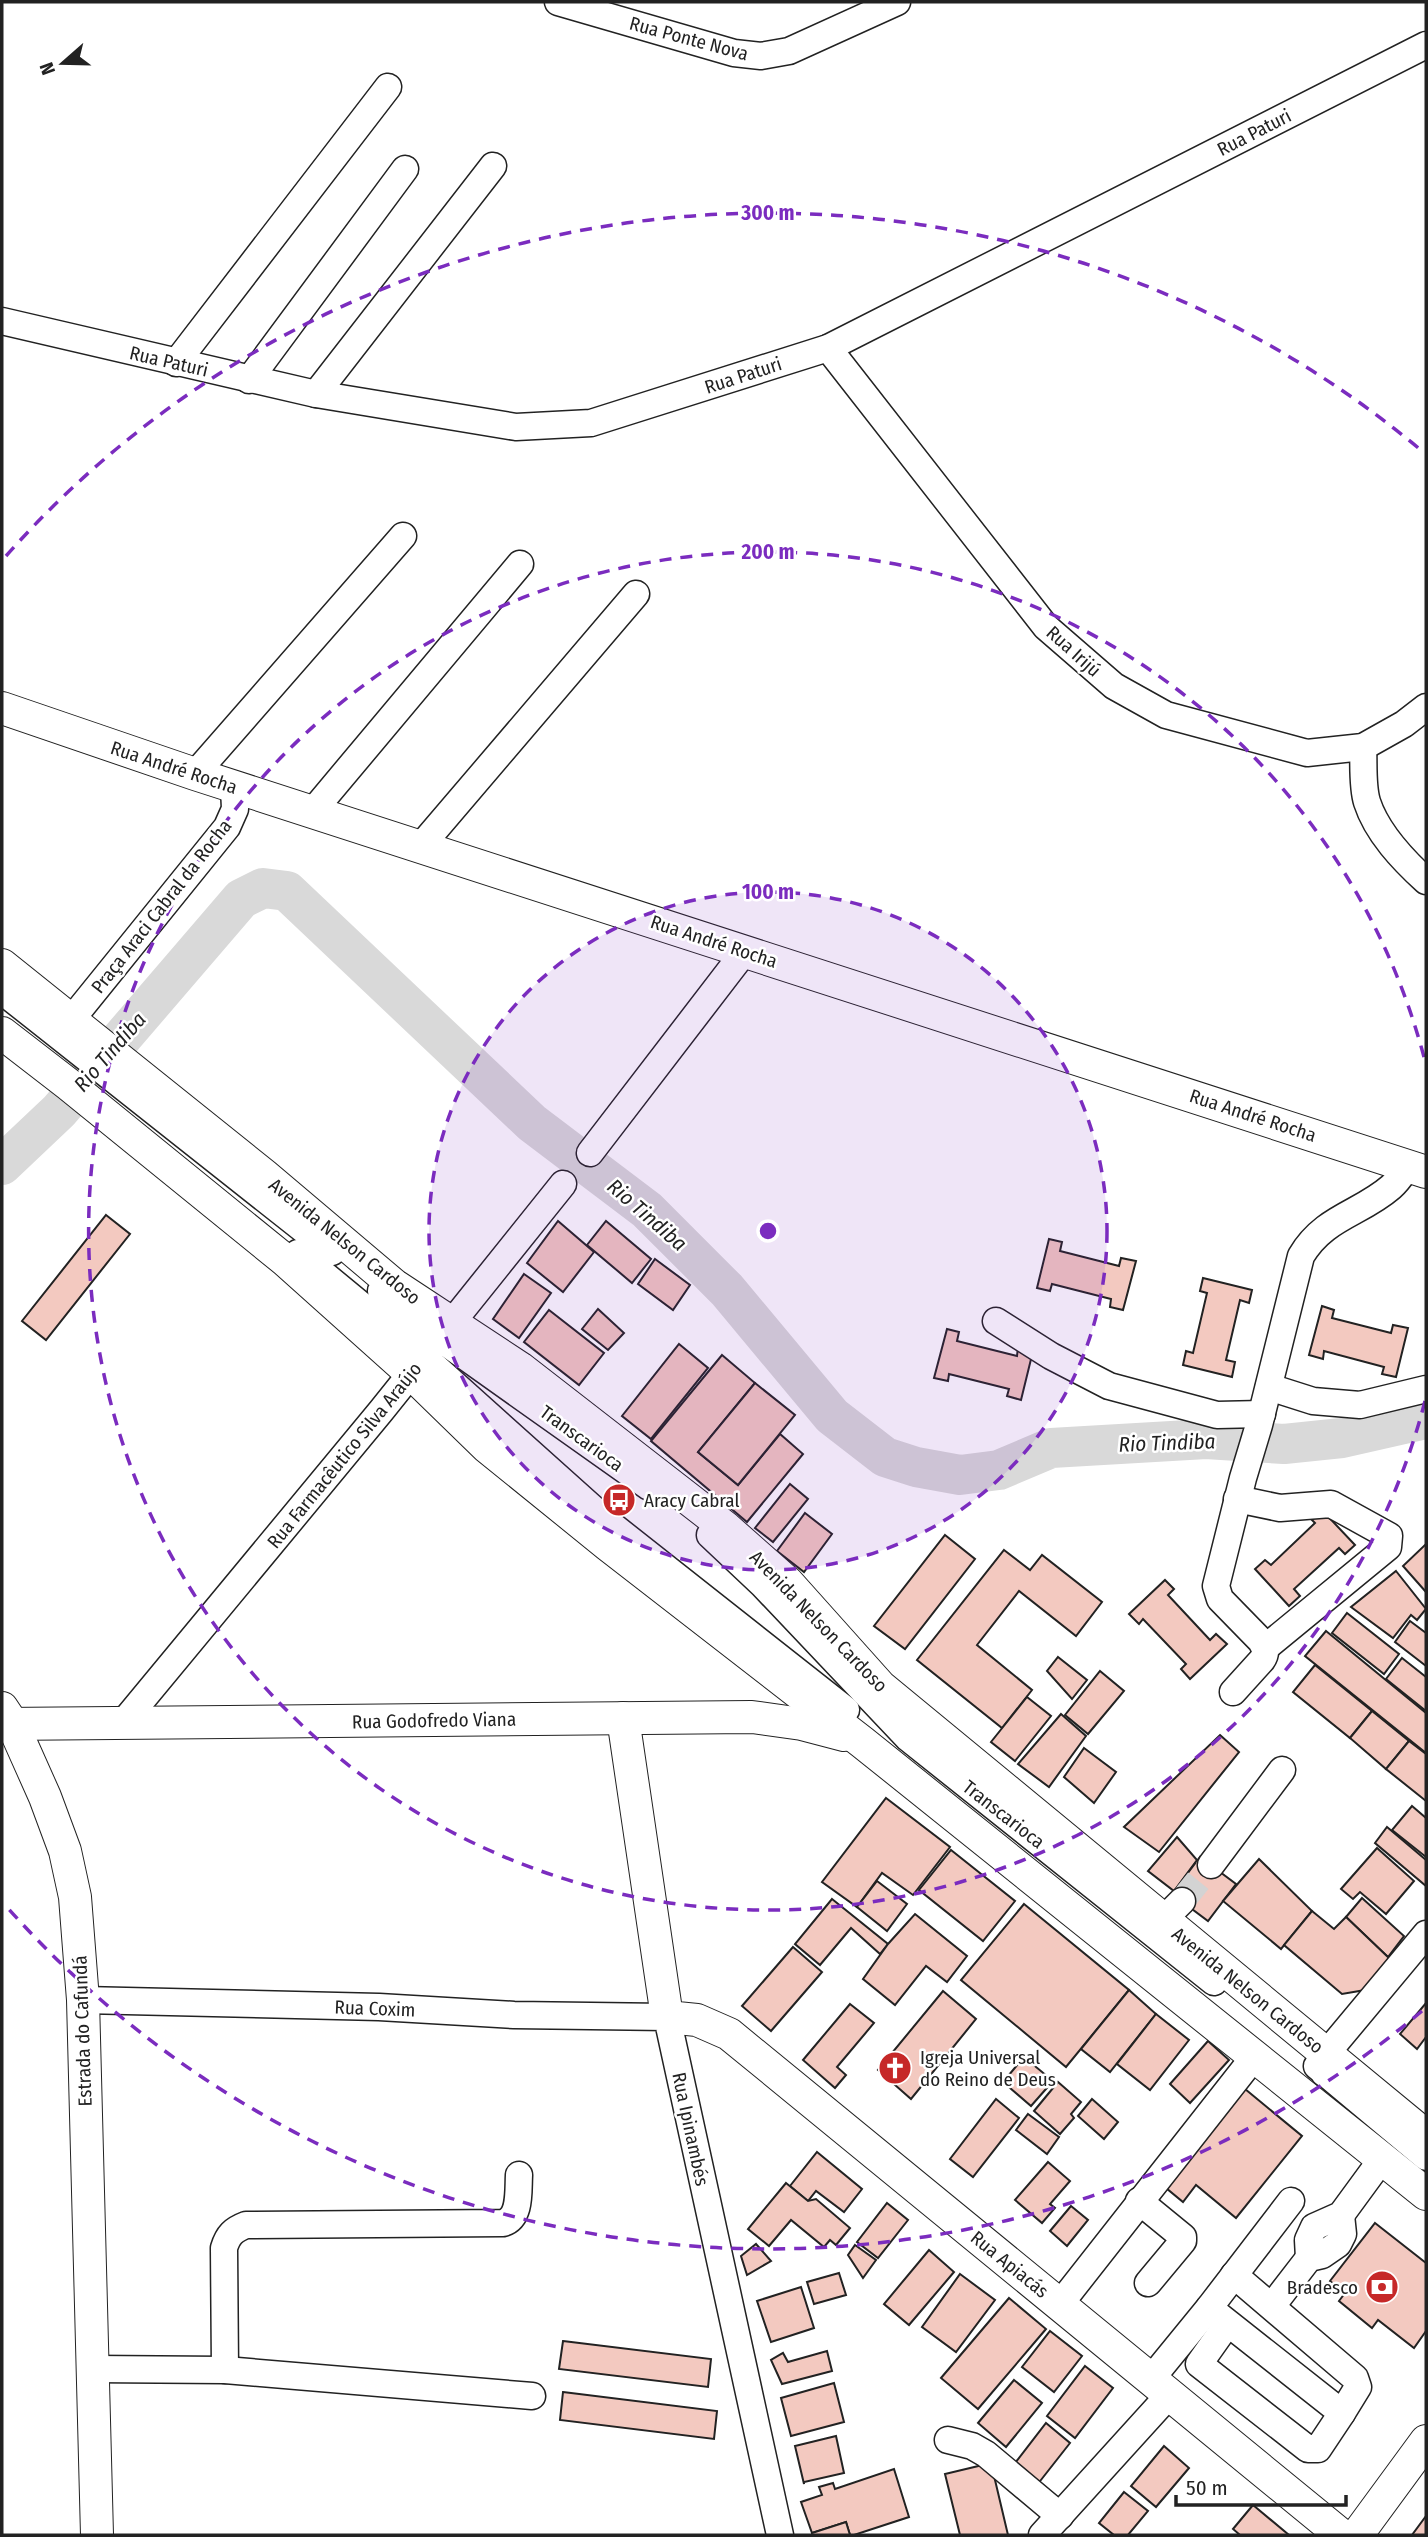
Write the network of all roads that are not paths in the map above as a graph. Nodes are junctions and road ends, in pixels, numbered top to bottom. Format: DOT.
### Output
graph roads {
  1 [pos="558,2"];
  2 [pos="897,2"];
  3 [pos="1426,45"];
  4 [pos="388,87"];
  5 [pos="493,166"];
  6 [pos="405,169"];
  7 [pos="2,321"];
  8 [pos="828,348"];
  9 [pos="176,363"];
  10 [pos="249,380"];
  11 [pos="316,394"];
  12 [pos="403,537"];
  13 [pos="520,564"];
  14 [pos="636,593"];
  15 [pos="1426,707"];
  16 [pos="2,708"];
  17 [pos="1363,747"];
  18 [pos="195,774"];
  19 [pos="234,787"];
  20 [pos="313,811"];
  21 [pos="421,846"];
  22 [pos="1426,881"];
  23 [pos="745,951"];
  24 [pos="2,965"];
  25 [pos="2,991"];
  26 [pos="2,1010"];
  27 [pos="71,1020"];
  28 [pos="2,1033"];
  29 [pos="93,1072"];
  30 [pos="590,1153"];
  31 [pos="1417,1169"];
  32 [pos="563,1184"];
  33 [pos="996,1321"];
  34 [pos="431,1348"];
  35 [pos="1269,1387"];
  36 [pos="1426,1390"];
  37 [pos="1260,1420"];
  38 [pos="1240,1489"];
  39 [pos="1265,1648"];
  40 [pos="1233,1692"];
  41 [pos="5,1718"];
  42 [pos="622,1718"];
  43 [pos="122,1724"];
  44 [pos="862,1742"];
  45 [pos="1282,1770"];
  46 [pos="1211,1865"];
  47 [pos="1426,1934"];
  48 [pos="83,2000"];
  49 [pos="667,2017"];
  50 [pos="1254,2057"];
  51 [pos="1326,2074"];
  52 [pos="1345,2130"];
  53 [pos="1426,2136"];
  54 [pos="1426,2157"];
  55 [pos="1382,2159"];
  56 [pos="519,2175"];
  57 [pos="1426,2176"];
  58 [pos="1426,2194"];
  59 [pos="1139,2201"];
  60 [pos="1291,2201"];
  61 [pos="1234,2275"];
  62 [pos="1149,2283"];
  63 [pos="1060,2304"];
  64 [pos="1272,2306"];
  65 [pos="1219,2316"];
  66 [pos="92,2369"];
  67 [pos="225,2370"];
  68 [pos="1161,2386"];
  69 [pos="531,2396"];
  70 [pos="1342,2413"];
  71 [pos="947,2440"];
  72 [pos="1426,2441"];
  73 [pos="1060,2516"];
  74 [pos="97,2535"];
  75 [pos="780,2535"];
  76 [pos="1042,2535"];
  77 [pos="1341,2535"];
  78 [pos="1357,2535"];
  1 -- 2 [label="street, Rua Ponte Nova"];
  3 -- 8 [label="street, Rua Paturi"];
  4 -- 9 [label="street"];
  5 -- 11 [label="street"];
  6 -- 10 [label="street"];
  7 -- 9 [label="street, Rua Paturi"];
  8 -- 11 [label="street, Rua Paturi"];
  8 -- 17 [label="street, Rua Irijú"];
  9 -- 10 [label="street, Rua Paturi"];
  10 -- 11 [label="street, Rua Paturi"];
  12 -- 18 [label="street"];
  13 -- 20 [label="street"];
  14 -- 21 [label="street"];
  15 -- 17 [label="street, Rua Irijú"];
  16 -- 18 [label="main road, Rua André Rocha"];
  17 -- 22 [label="street"];
  18 -- 19 [label="main road, Rua André Rocha"];
  19 -- 20 [label="main road, Rua André Rocha"];
  19 -- 27 [label="street, Praça Araci Cabral da Rocha"];
  20 -- 21 [label="main road, Rua André Rocha"];
  21 -- 23 [label="main road, Rua André Rocha"];
  23 -- 30 [label="street"];
  23 -- 31 [label="main road, Rua André Rocha"];
  24 -- 27 [label="main road, Avenida Nelson Cardoso"];
  25 -- 29 [label="street"];
  26 -- 29 [label="street"];
  27 -- 29 [label="main road, Avenida Nelson Cardoso"];
  28 -- 29 [label="main road, Avenida Nelson Cardoso"];
  29 -- 34 [label="main road, Avenida Nelson Cardoso"];
  29 -- 34 [label="main road, Avenida Nelson Cardoso"];
  31 -- 35 [label="street"];
  32 -- 34 [label="street, Rua Farmacêutico Silva Araújo"];
  33 -- 37 [label="street"];
  34 -- 43 [label="street, Rua Farmacêutico Silva Araújo"];
  34 -- 44 [label="main road, Avenida Nelson Cardoso"];
  34 -- 51 [label="street, Transcarioca"];
  34 -- 51 [label="street, Transcarioca"];
  34 -- 51 [label="main road, Avenida Nelson Cardoso"];
  35 -- 36 [label="street"];
  35 -- 37 [label="street"];
  37 -- 38 [label="street"];
  38 -- 39 [label="street"];
  38 -- 39 [label="street"];
  39 -- 40 [label="street"];
  41 -- 43 [label="main road, Rua Godofredo Viana"];
  41 -- 48 [label="main road, Estrada do Cafundá"];
  42 -- 43 [label="main road, Rua Godofredo Viana"];
  42 -- 44 [label="main road, Rua Godofredo Viana"];
  42 -- 49 [label="main road, Rua Ipinambés"];
  44 -- 50 [label="main road, Avenida Nelson Cardoso"];
  45 -- 46 [label="street"];
  47 -- 51 [label="street"];
  48 -- 49 [label="street, Rua Coxim"];
  48 -- 66 [label="main road, Estrada do Cafundá"];
  49 -- 63 [label="main road, Rua Apiacás"];
  49 -- 75 [label="street, Rua Ipinambés"];
  50 -- 52 [label="main road, Avenida Nelson Cardoso"];
  50 -- 59 [label="street"];
  51 -- 52 [label="street"];
  51 -- 53 [label="main road, Avenida Nelson Cardoso"];
  51 -- 54 [label="street, Transcarioca"];
  51 -- 57 [label="street, Transcarioca"];
  52 -- 55 [label="main road, Avenida Nelson Cardoso"];
  55 -- 58 [label="main road, Avenida Nelson Cardoso"];
  55 -- 64 [label="street"];
  56 -- 67 [label="street"];
  59 -- 62 [label="street"];
  59 -- 63 [label="street"];
  60 -- 61 [label="street"];
  61 -- 64 [label="street"];
  61 -- 65 [label="street"];
  63 -- 68 [label="main road, Rua Apiacás"];
  64 -- 70 [label="street"];
  65 -- 68 [label="street"];
  65 -- 70 [label="street"];
  65 -- 70 [label="street"];
  66 -- 67 [label="street"];
  66 -- 74 [label="main road, Estrada do Cafundá"];
  67 -- 69 [label="street"];
  68 -- 73 [label="street"];
  68 -- 77 [label="main road, Rua Apiacás"];
  71 -- 73 [label="street"];
  72 -- 78 [label="main road"];
  73 -- 76 [label="street"];
}
